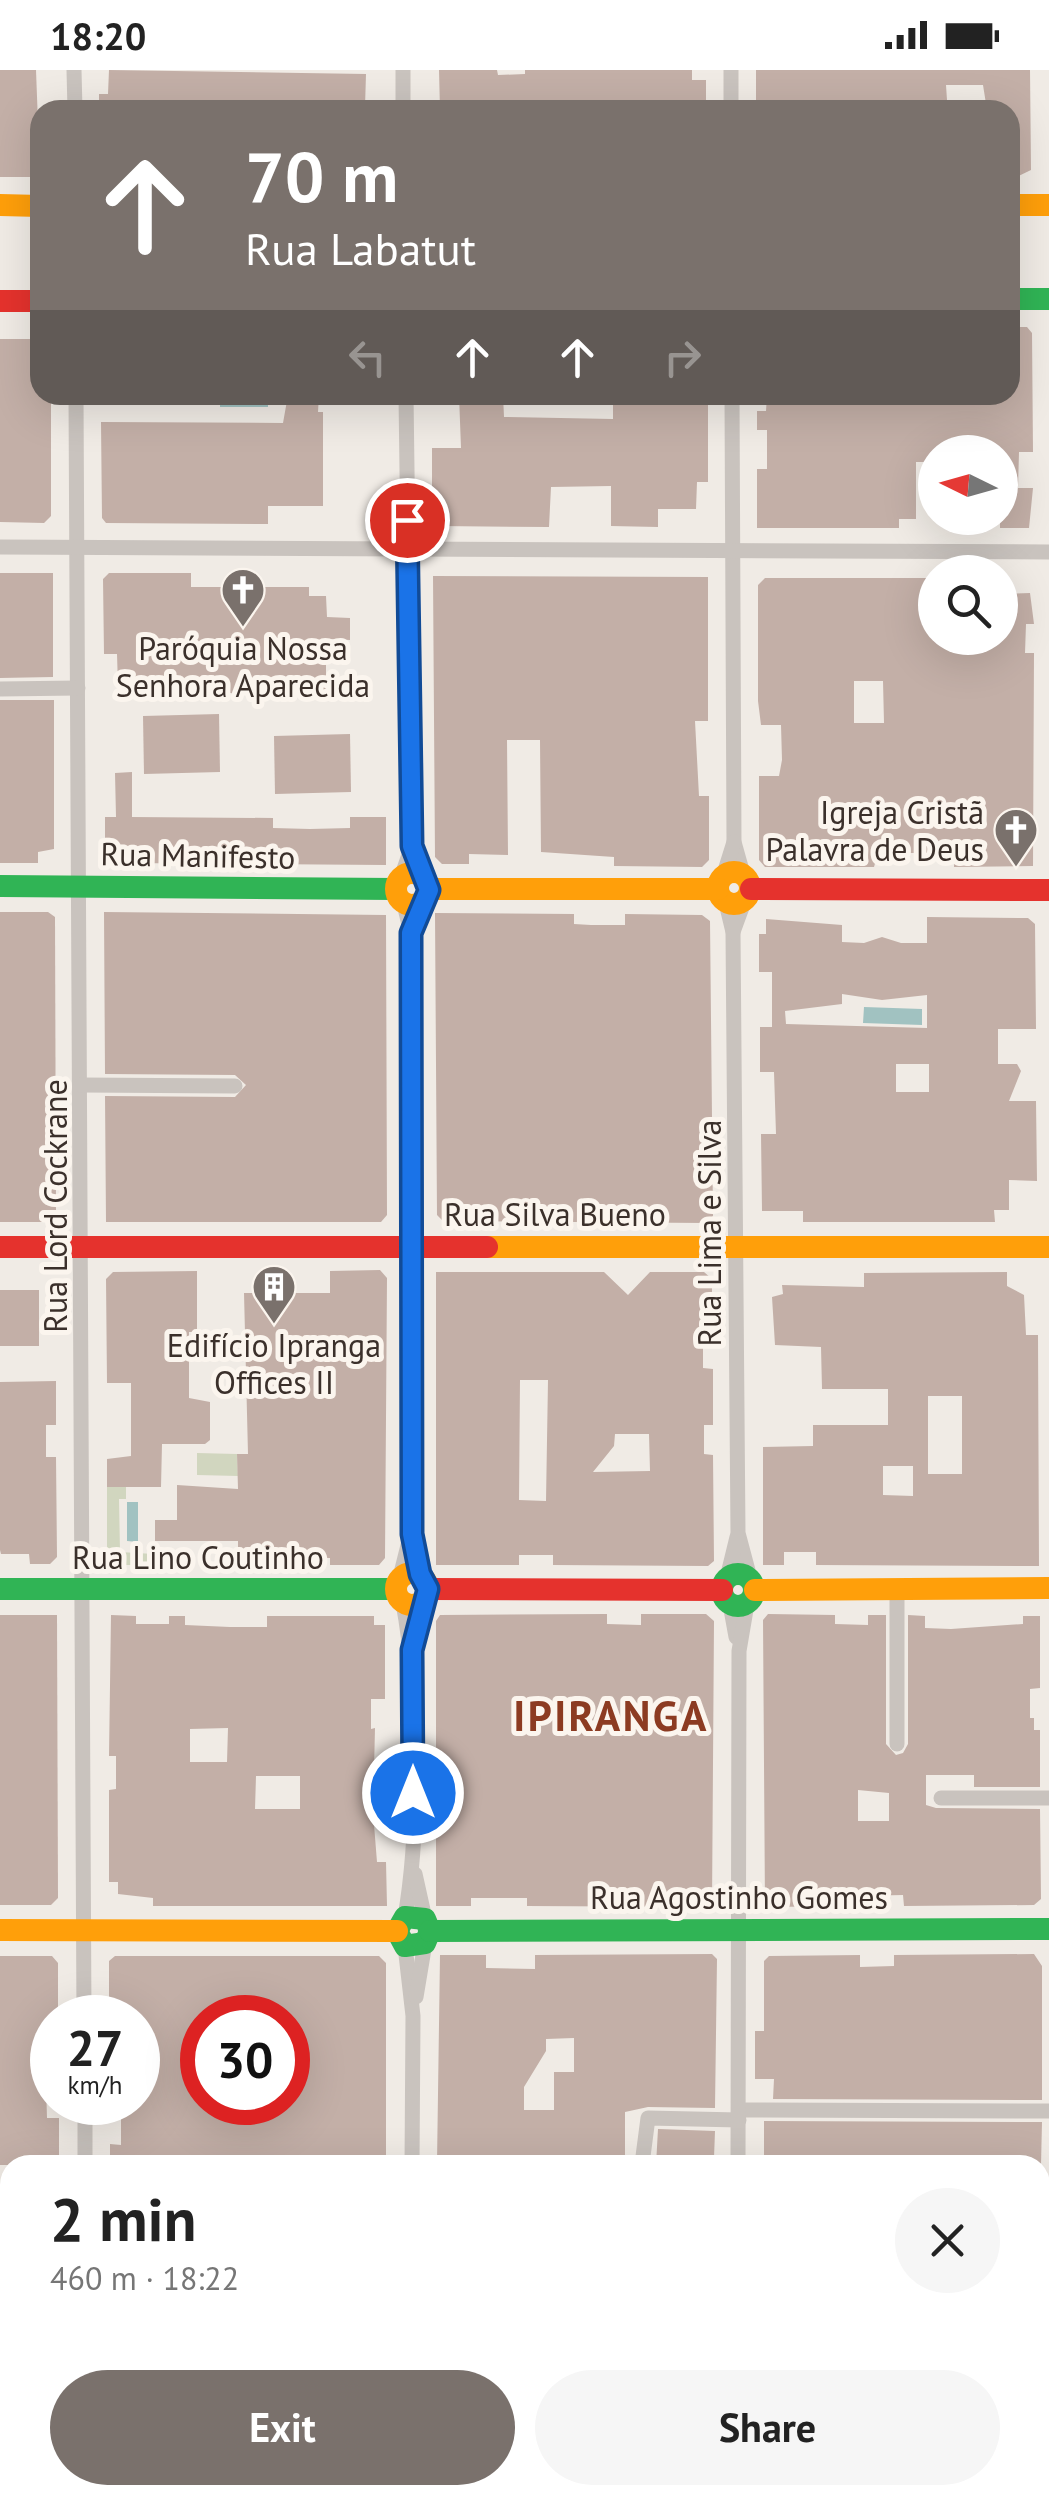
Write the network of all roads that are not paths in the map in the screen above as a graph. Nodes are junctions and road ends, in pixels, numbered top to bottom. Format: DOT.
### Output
graph roads {
  1 [pos="74,70"];
  2 [pos="403,70"];
  3 [pos="731,70"];
  4 [pos="74,100"];
  5 [pos="404,100"];
  6 [pos="731,100"];
  7 [pos="0,205"];
  8 [pos="1020,205"];
  9 [pos="1049,205"];
  10 [pos="30,206"];
  11 [pos="1020,299"];
  12 [pos="1049,299"];
  13 [pos="0,301"];
  14 [pos="30,301"];
  15 [pos="76,405"];
  16 [pos="406,405"];
  17 [pos="732,405"];
  18 [pos="0,547"];
  19 [pos="78,548"];
  20 [pos="408,550"];
  21 [pos="732,552"];
  22 [pos="1049,552"];
  23 [pos="0,688"];
  24 [pos="78,688"];
  25 [pos="0,886"];
  26 [pos="79,886"];
  27 [pos="734,889"];
  28 [pos="412,890"];
  29 [pos="1049,890"];
  30 [pos="81,1085"];
  31 [pos="235,1086"];
  32 [pos="411,1246"];
  33 [pos="738,1246"];
  34 [pos="0,1247"];
  35 [pos="1049,1247"];
  36 [pos="84,1248"];
  37 [pos="1049,1588"];
  38 [pos="0,1589"];
  39 [pos="412,1589"];
  40 [pos="897,1589"];
  41 [pos="83,1590"];
  42 [pos="738,1591"];
  43 [pos="897,1744"];
  44 [pos="941,1798"];
  45 [pos="1049,1798"];
  46 [pos="738,1929"];
  47 [pos="1049,1929"];
  48 [pos="0,1930"];
  49 [pos="84,1930"];
  50 [pos="414,1931"];
  51 [pos="84,1995"];
  52 [pos="1049,2111"];
  53 [pos="739,2115"];
  54 [pos="84,2125"];
  55 [pos="84,2155"];
  56 [pos="412,2155"];
  57 [pos="643,2155"];
  58 [pos="738,2155"];
  1 -- 4 [label="street"];
  2 -- 5 [label="street"];
  3 -- 6 [label="street"];
  7 -- 10 [label="main road"];
  8 -- 9 [label="main road"];
  11 -- 12 [label="main road"];
  13 -- 14 [label="main road"];
  15 -- 19 [label="street, Rua Lord Cockrane"];
  16 -- 20 [label="street"];
  17 -- 21 [label="street, Rua Lima e Silva"];
  18 -- 19 [label="street"];
  19 -- 20 [label="street"];
  19 -- 24 [label="street, Rua Lord Cockrane"];
  20 -- 21 [label="street"];
  20 -- 28 [label="street"];
  21 -- 22 [label="street"];
  21 -- 27 [label="street, Rua Lima e Silva"];
  23 -- 24 [label="street"];
  24 -- 26 [label="street, Rua Lord Cockrane"];
  25 -- 26 [label="main road, Rua Manifesto"];
  26 -- 28 [label="main road, Rua Manifesto"];
  26 -- 30 [label="street, Rua Lord Cockrane"];
  27 -- 28 [label="main road, Rua Manifesto"];
  27 -- 29 [label="main road, Rua Manifesto"];
  27 -- 33 [label="street, Rua Lima e Silva"];
  28 -- 32 [label="street"];
  30 -- 31 [label="street"];
  30 -- 36 [label="street, Rua Lord Cockrane"];
  32 -- 33 [label="main road, Rua Silva Bueno"];
  32 -- 36 [label="main road, Rua Silva Bueno"];
  32 -- 39 [label="street"];
  33 -- 35 [label="main road, Rua Silva Bueno"];
  33 -- 42 [label="street, Rua Lima e Silva"];
  34 -- 36 [label="main road, Rua Silva Bueno"];
  36 -- 41 [label="street, Rua Lord Cockrane"];
  37 -- 40 [label="main road, Rua Lino Coutinho"];
  38 -- 41 [label="main road, Rua Lino Coutinho"];
  39 -- 41 [label="main road, Rua Lino Coutinho"];
  39 -- 42 [label="main road, Rua Lino Coutinho"];
  39 -- 50 [label="street"];
  40 -- 42 [label="main road, Rua Lino Coutinho"];
  40 -- 43 [label="street"];
  41 -- 49 [label="street, Rua Lord Cockrane"];
  42 -- 46 [label="street, Rua Lima e Silva"];
  44 -- 45 [label="street"];
  46 -- 47 [label="main road, Rua Agostinho Gomes"];
  46 -- 50 [label="main road, Rua Agostinho Gomes"];
  46 -- 53 [label="street, Rua Lima e Silva"];
  48 -- 49 [label="main road, Rua Agostinho Gomes"];
  49 -- 50 [label="main road, Rua Agostinho Gomes"];
  49 -- 51 [label="street, Rua Lord Cockrane"];
  50 -- 56 [label="street"];
  52 -- 53 [label="street"];
  53 -- 57 [label="street"];
  53 -- 58 [label="street, Rua Lima e Silva"];
  54 -- 55 [label="street"];
}
